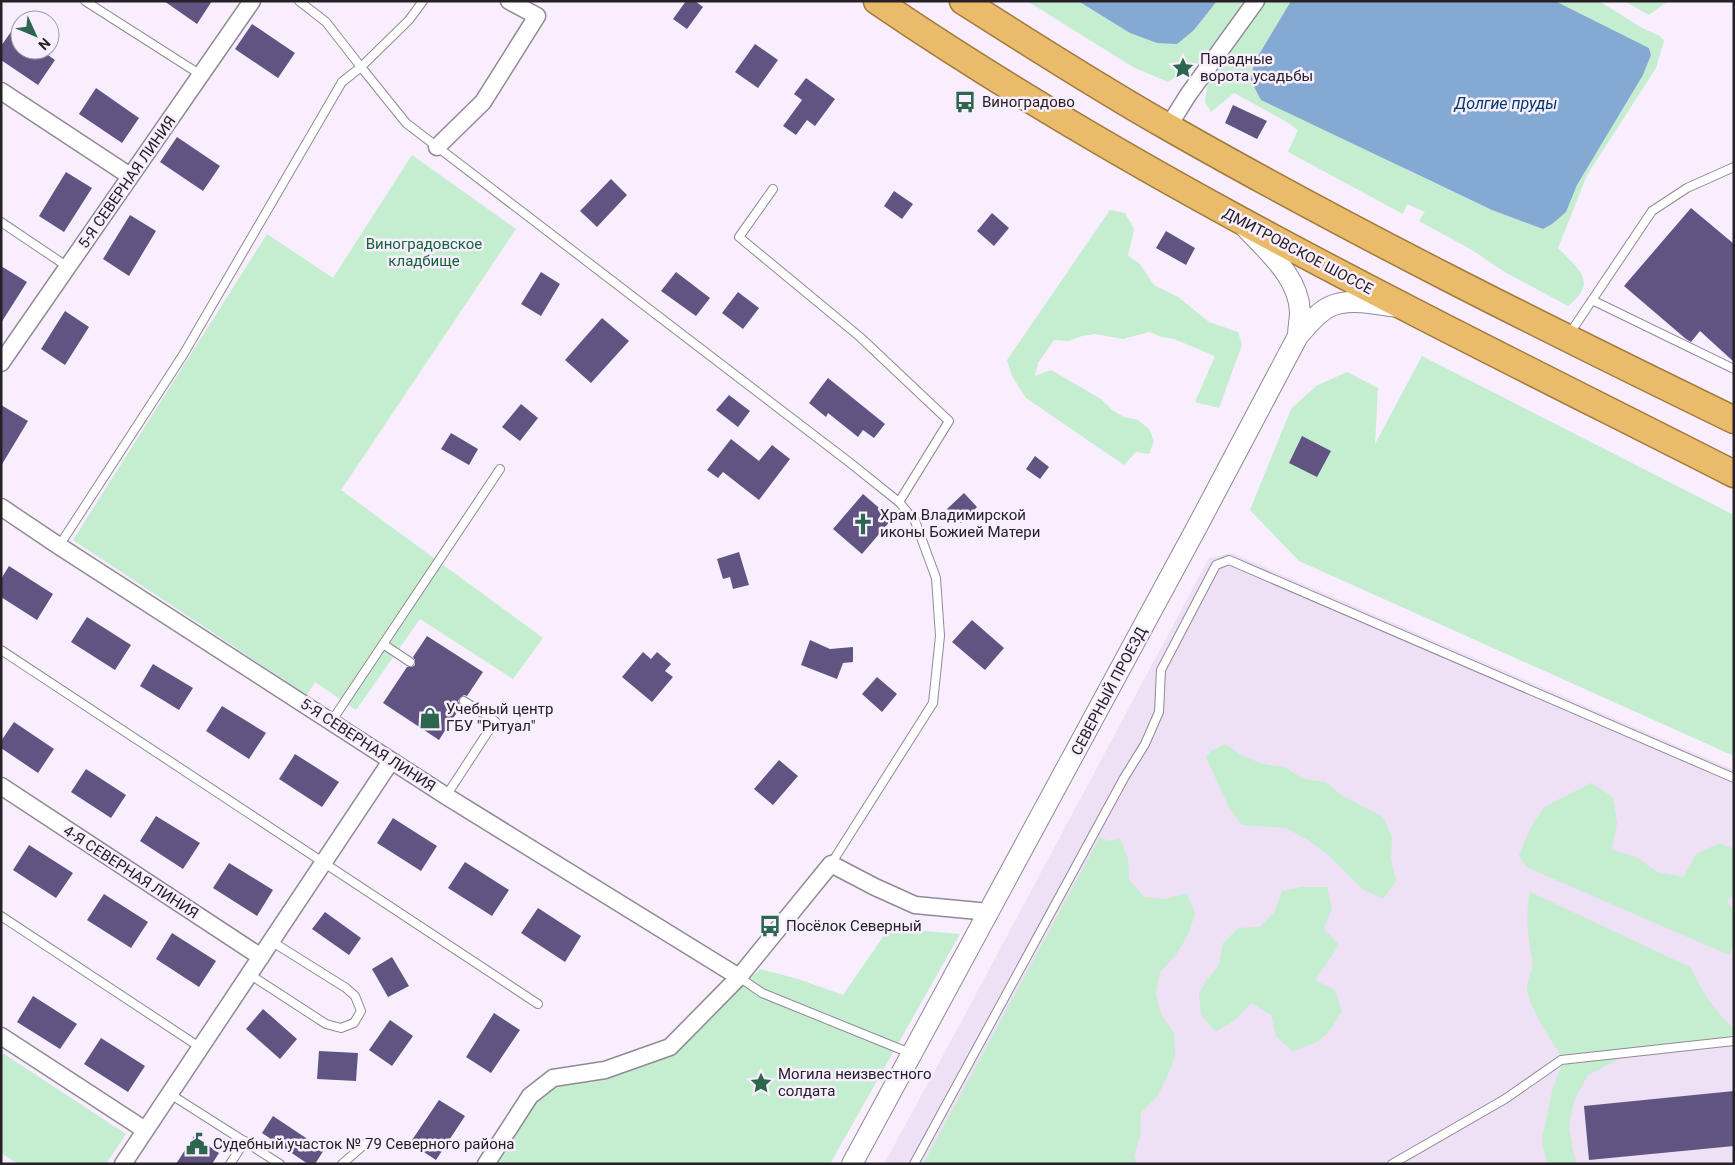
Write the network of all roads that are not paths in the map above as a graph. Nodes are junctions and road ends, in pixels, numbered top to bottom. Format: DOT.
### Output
graph roads {
  1 [pos="85,1"];
  2 [pos="252,1"];
  3 [pos="299,1"];
  4 [pos="423,1"];
  5 [pos="509,1"];
  6 [pos="877,1"];
  7 [pos="963,1"];
  8 [pos="1256,1"];
  9 [pos="362,67"];
  10 [pos="201,75"];
  11 [pos="1,91"];
  12 [pos="1168,127"];
  13 [pos="437,147"];
  14 [pos="1734,167"];
  15 [pos="130,176"];
  16 [pos="773,188"];
  17 [pos="1239,221"];
  18 [pos="1,222"];
  19 [pos="68,267"];
  20 [pos="1592,300"];
  21 [pos="1406,308"];
  22 [pos="1298,336"];
  23 [pos="1566,338"];
  24 [pos="1,363"];
  25 [pos="1734,369"];
  26 [pos="1734,420"];
  27 [pos="500,469"];
  28 [pos="1734,474"];
  29 [pos="899,502"];
  30 [pos="1,507"];
  31 [pos="59,546"];
  32 [pos="383,644"];
  33 [pos="1,650"];
  34 [pos="410,662"];
  35 [pos="464,701"];
  36 [pos="331,722"];
  37 [pos="391,761"];
  38 [pos="1734,778"];
  39 [pos="1,786"];
  40 [pos="446,796"];
  41 [pos="323,863"];
  42 [pos="831,864"];
  43 [pos="989,912"];
  44 [pos="1,916"];
  45 [pos="272,941"];
  46 [pos="261,957"];
  47 [pos="249,974"];
  48 [pos="739,977"];
  49 [pos="538,1004"];
  50 [pos="1,1036"];
  51 [pos="1734,1041"];
  52 [pos="201,1048"];
  53 [pos="912,1054"];
  54 [pos="170,1094"];
  55 [pos="145,1130"];
  56 [pos="245,1141"];
  57 [pos="366,1144"];
  58 [pos="123,1164"];
  59 [pos="230,1164"];
  60 [pos="280,1164"];
  61 [pos="342,1164"];
  62 [pos="486,1164"];
  63 [pos="852,1164"];
  64 [pos="914,1164"];
  65 [pos="1392,1164"];
  1 -- 10 [label="lane"];
  2 -- 10 [label="street, 5-Я СЕВЕРНАЯ ЛИНИЯ"];
  3 -- 9 [label="lane"];
  4 -- 9 [label="lane"];
  5 -- 13 [label="street"];
  6 -- 17 [label="highway, ДМИТРОВСКОЕ ШОССЕ"];
  7 -- 12 [label="highway"];
  8 -- 12 [label="street"];
  9 -- 13 [label="lane"];
  9 -- 31 [label="lane"];
  10 -- 15 [label="street, 5-Я СЕВЕРНАЯ ЛИНИЯ"];
  11 -- 15 [label="street"];
  12 -- 23 [label="highway"];
  13 -- 29 [label="lane"];
  14 -- 20 [label="lane"];
  15 -- 19 [label="street, 5-Я СЕВЕРНАЯ ЛИНИЯ"];
  16 -- 29 [label="lane"];
  17 -- 21 [label="highway, ДМИТРОВСКОЕ ШОССЕ"];
  17 -- 22 [label="street, СЕВЕРНЫЙ ПРОЕЗД"];
  18 -- 19 [label="lane"];
  19 -- 24 [label="street, 5-Я СЕВЕРНАЯ ЛИНИЯ"];
  20 -- 23 [label="lane"];
  20 -- 25 [label="lane"];
  21 -- 22 [label="street"];
  21 -- 28 [label="highway, ДМИТРОВСКОЕ ШОССЕ"];
  22 -- 43 [label="street, СЕВЕРНЫЙ ПРОЕЗД"];
  23 -- 26 [label="highway"];
  27 -- 32 [label="lane"];
  29 -- 42 [label="lane"];
  30 -- 31 [label="street, 5-Я СЕВЕРНАЯ ЛИНИЯ"];
  31 -- 36 [label="street, 5-Я СЕВЕРНАЯ ЛИНИЯ"];
  32 -- 34 [label="lane"];
  32 -- 36 [label="lane"];
  33 -- 41 [label="lane"];
  35 -- 40 [label="lane"];
  36 -- 37 [label="street, 5-Я СЕВЕРНАЯ ЛИНИЯ"];
  37 -- 40 [label="street, 5-Я СЕВЕРНАЯ ЛИНИЯ"];
  37 -- 41 [label="street"];
  38 -- 64 [label="lane"];
  39 -- 46 [label="street, 4-Я СЕВЕРНАЯ ЛИНИЯ"];
  40 -- 48 [label="street, 5-Я СЕВЕРНАЯ ЛИНИЯ"];
  41 -- 45 [label="street"];
  41 -- 49 [label="lane"];
  42 -- 43 [label="street"];
  42 -- 48 [label="street"];
  43 -- 53 [label="street, СЕВЕРНЫЙ ПРОЕЗД"];
  44 -- 52 [label="lane"];
  45 -- 46 [label="street"];
  45 -- 47 [label="lane"];
  46 -- 47 [label="street"];
  47 -- 52 [label="street"];
  48 -- 53 [label="lane"];
  48 -- 62 [label="street"];
  50 -- 55 [label="street"];
  51 -- 65 [label="lane"];
  52 -- 54 [label="street"];
  53 -- 63 [label="street, СЕВЕРНЫЙ ПРОЕЗД"];
  54 -- 55 [label="street"];
  54 -- 56 [label="lane"];
  55 -- 58 [label="street"];
  56 -- 59 [label="lane"];
  56 -- 60 [label="lane"];
  57 -- 61 [label="lane"];
}
